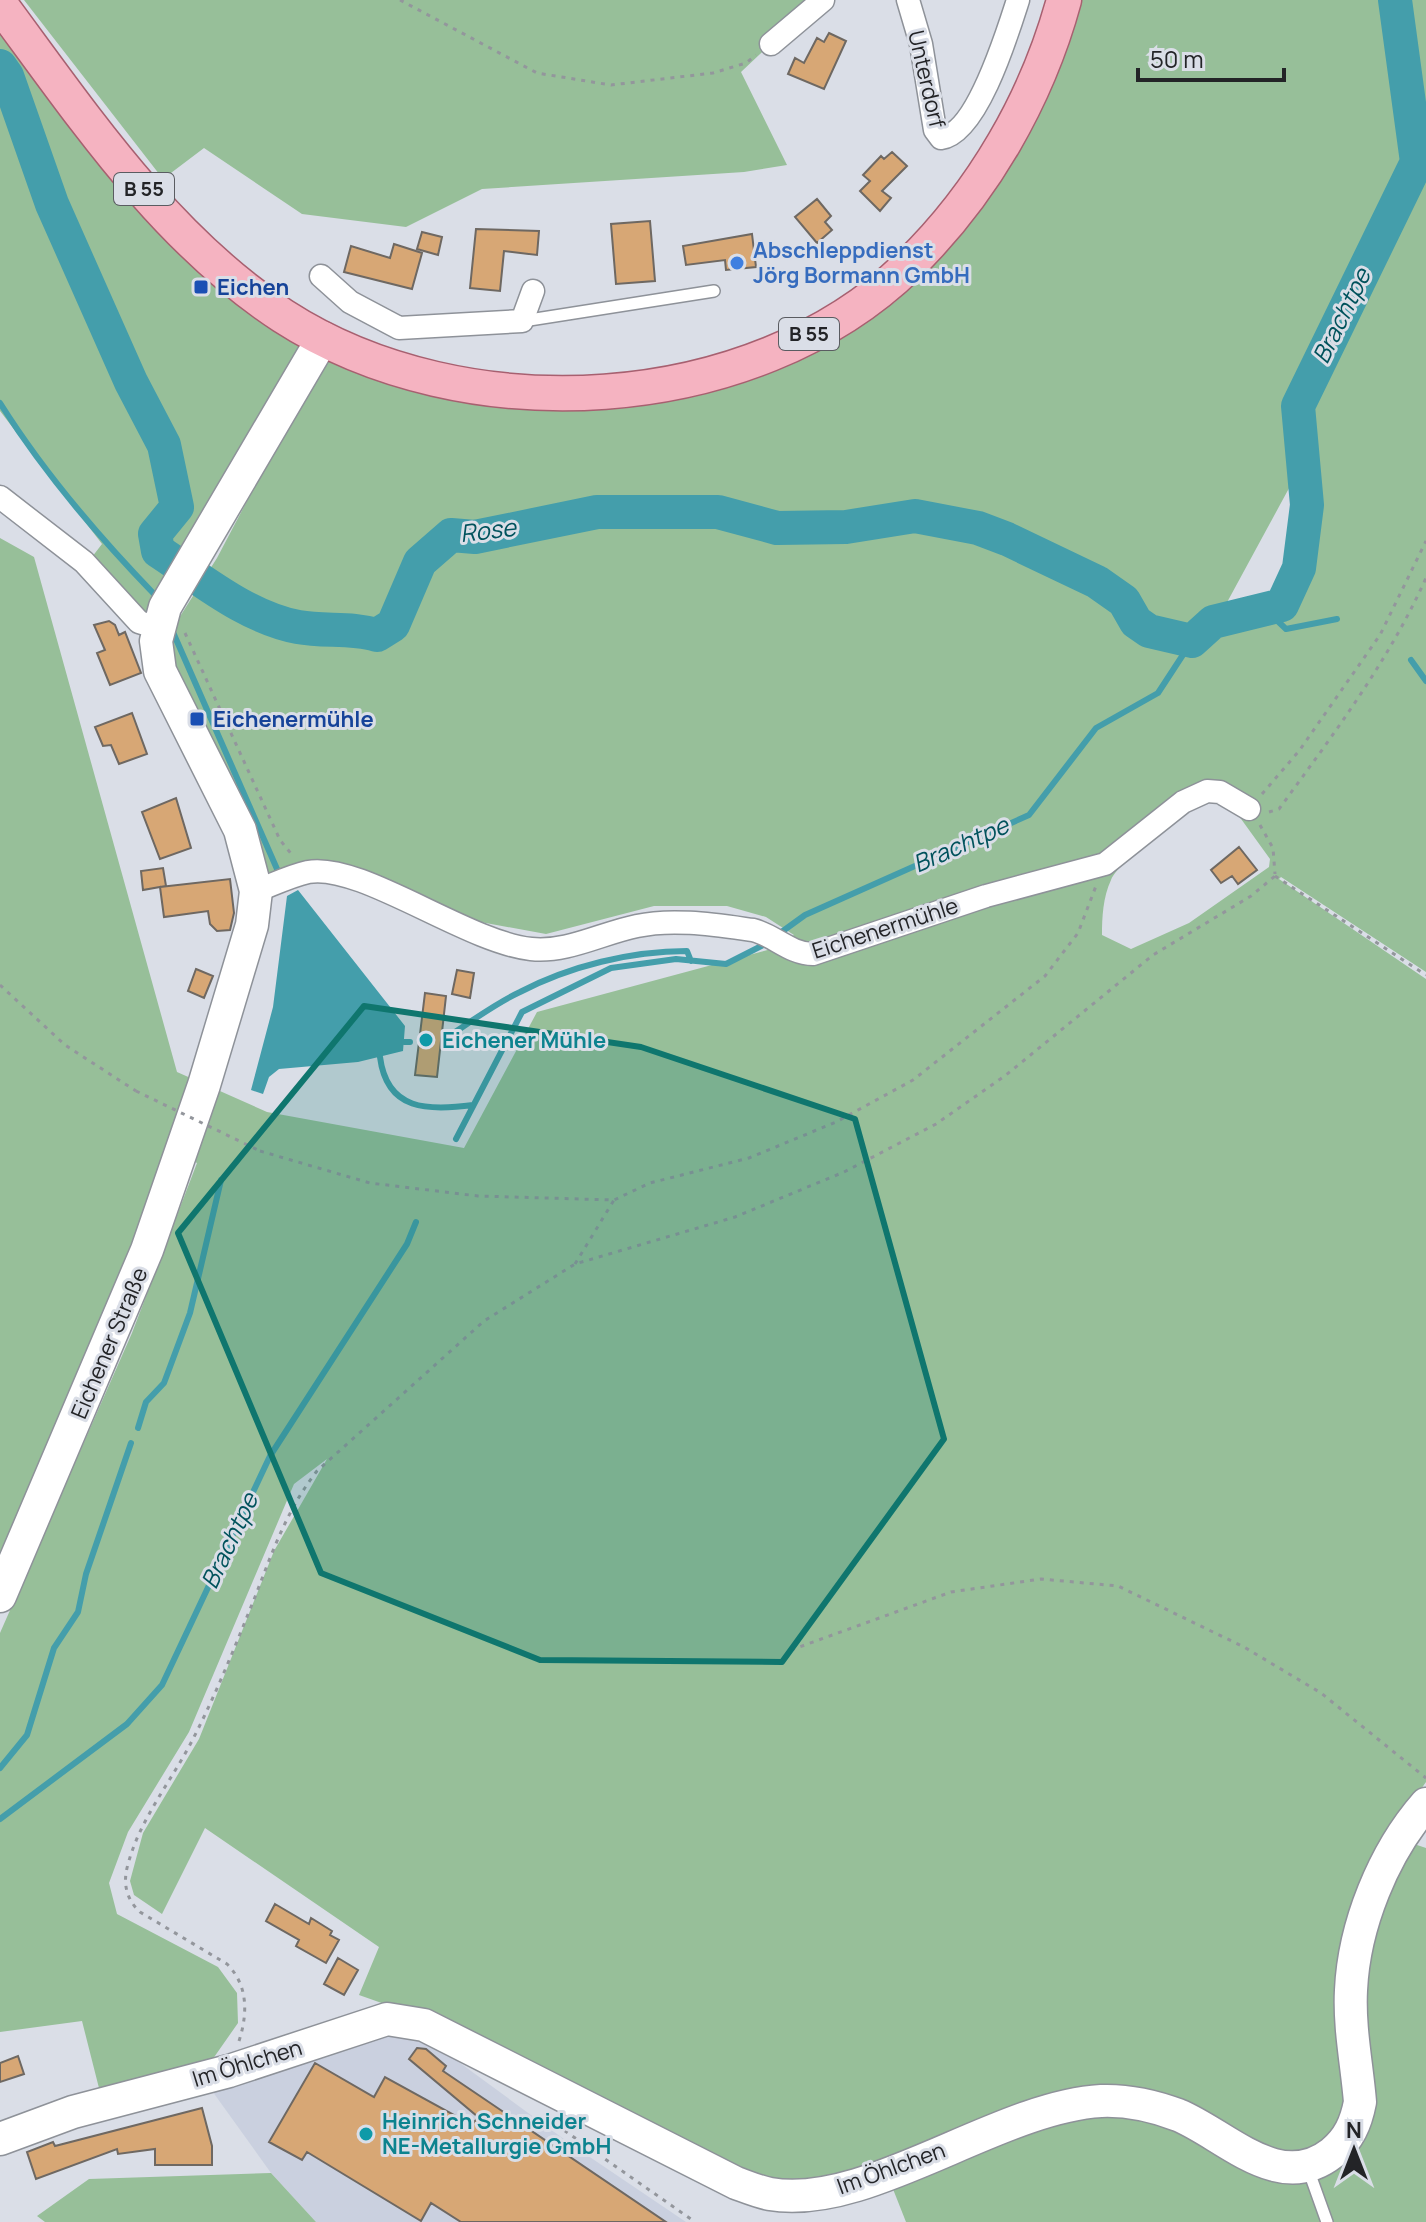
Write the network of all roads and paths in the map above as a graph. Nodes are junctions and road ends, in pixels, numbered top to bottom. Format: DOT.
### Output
graph roads {
  1 [pos="400,0"];
  2 [pos="823,0"];
  3 [pos="908,0"];
  4 [pos="1018,0"];
  5 [pos="1064,0"];
  6 [pos="0,4"];
  7 [pos="771,44"];
  8 [pos="321,276"];
  9 [pos="533,291"];
  10 [pos="714,291"];
  11 [pos="522,321"];
  12 [pos="399,328"];
  13 [pos="323,338"];
  14 [pos="388,367"];
  15 [pos="0,497"];
  16 [pos="1426,541"];
  17 [pos="1426,578"];
  18 [pos="170,603"];
  19 [pos="1249,809"];
  20 [pos="1105,864"];
  21 [pos="309,872"];
  22 [pos="1275,876"];
  23 [pos="256,891"];
  24 [pos="1426,975"];
  25 [pos="0,985"];
  26 [pos="614,1200"];
  27 [pos="575,1264"];
  28 [pos="0,1596"];
  29 [pos="791,1650"];
  30 [pos="1426,1778"];
  31 [pos="1426,1804"];
  32 [pos="229,2071"];
  33 [pos="547,2118"];
  34 [pos="0,2139"];
  35 [pos="1307,2166"];
  36 [pos="695,2222"];
  37 [pos="1327,2222"];
  1 -- 7 [label="path"];
  2 -- 7 [label="street"];
  3 -- 4 [label="street, Unterdorf"];
  5 -- 14 [label="main road, B 55"];
  6 -- 13 [label="main road, B 55"];
  8 -- 12 [label="street"];
  9 -- 11 [label="street"];
  10 -- 11 [label="lane"];
  11 -- 12 [label="street"];
  12 -- 14 [label="street"];
  13 -- 14 [label="main road, B 55"];
  13 -- 18 [label="street"];
  15 -- 18 [label="street"];
  16 -- 19 [label="path"];
  17 -- 19 [label="path"];
  18 -- 21 [label="path"];
  18 -- 23 [label="street"];
  19 -- 20 [label="street"];
  19 -- 22 [label="path"];
  20 -- 21 [label="street, Eichenermühle"];
  20 -- 26 [label="path"];
  21 -- 23 [label="street, Eichenermühle"];
  22 -- 24 [label="path"];
  22 -- 27 [label="path"];
  23 -- 28 [label="street, Eichener Straße"];
  25 -- 26 [label="path, bridge"];
  26 -- 27 [label="path"];
  27 -- 32 [label="path"];
  29 -- 30 [label="path"];
  31 -- 35 [label="street"];
  32 -- 34 [label="street, Im Öhlchen"];
  32 -- 35 [label="street, Im Öhlchen"];
  33 -- 36 [label="path"];
  35 -- 37 [label="lane"];
}
